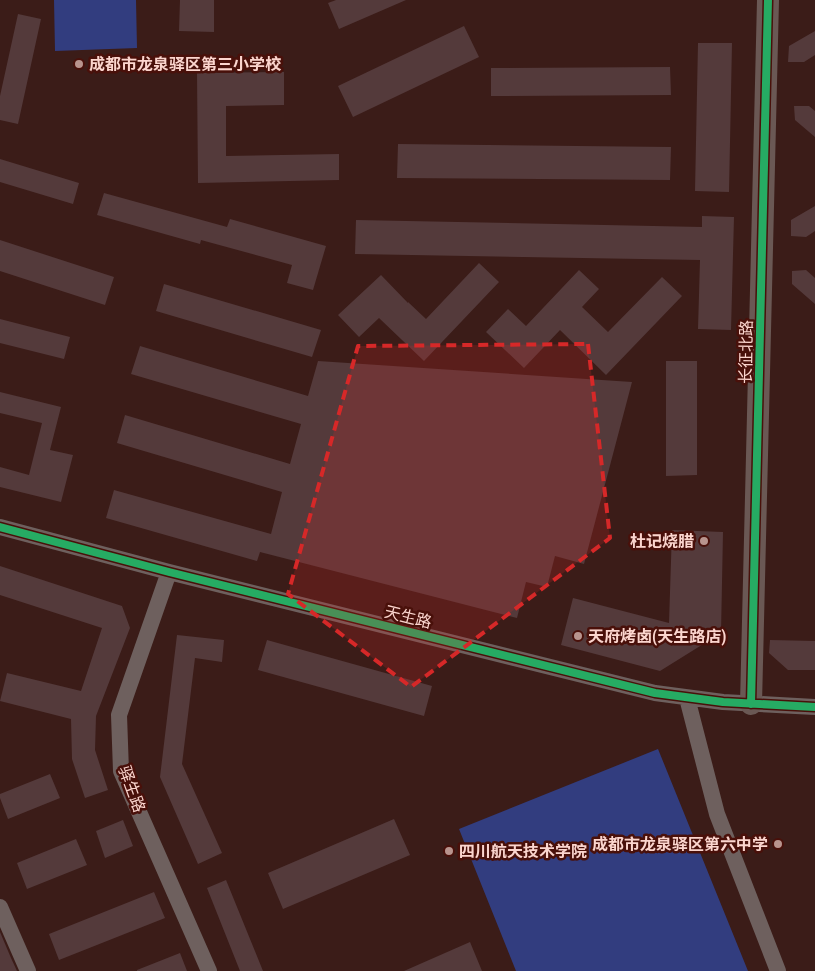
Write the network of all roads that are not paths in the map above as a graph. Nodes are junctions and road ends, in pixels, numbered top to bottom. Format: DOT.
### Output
graph roads {
  1 [pos="768,0"];
  2 [pos="0,527"];
  3 [pos="169,572"];
  4 [pos="687,698"];
  5 [pos="751,704"];
  6 [pos="815,708"];
  7 [pos="0,907"];
  8 [pos="28,971"];
  9 [pos="208,971"];
  10 [pos="778,971"];
  1 -- 5 [label="street, 长征北路"];
  2 -- 3 [label="street, 天生路"];
  3 -- 4 [label="street, 天生路"];
  3 -- 9 [label="street, 驿生路"];
  4 -- 5 [label="street, 天生路"];
  4 -- 10 [label="street"];
  5 -- 6 [label="street, 天生路"];
  7 -- 8 [label="street"];
}
